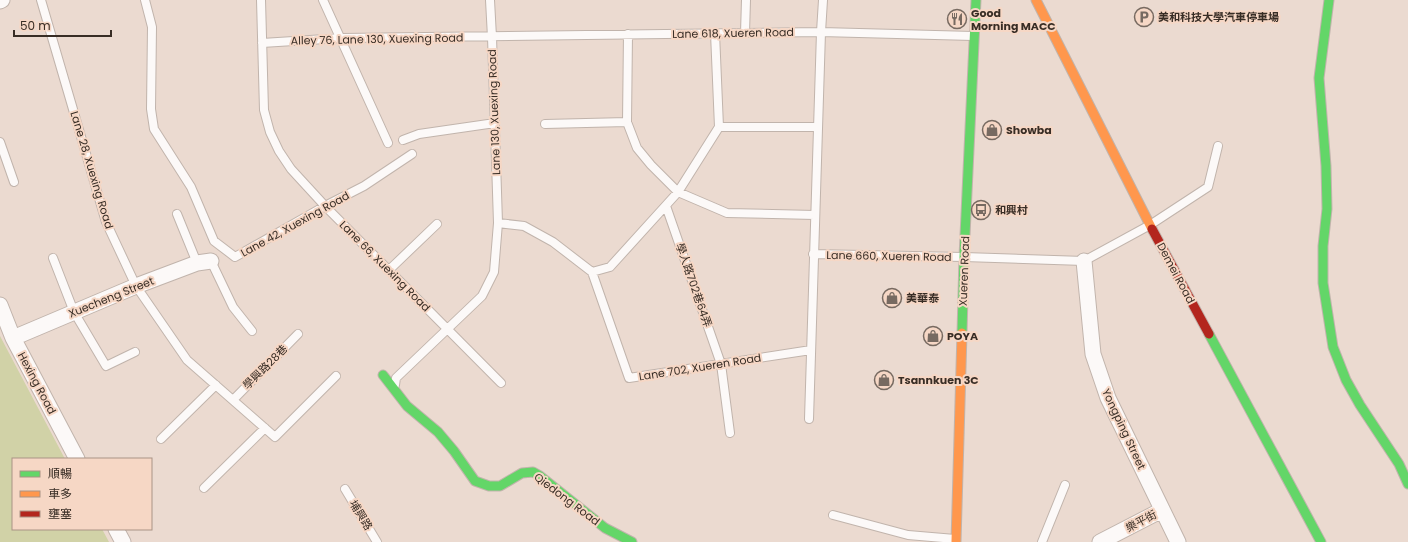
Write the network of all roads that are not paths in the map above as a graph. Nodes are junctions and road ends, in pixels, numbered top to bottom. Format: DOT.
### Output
graph roads {
  1 [pos="41,0"];
  2 [pos="145,0"];
  3 [pos="261,0"];
  4 [pos="323,0"];
  5 [pos="490,0"];
  6 [pos="746,0"];
  7 [pos="824,0"];
  8 [pos="976,0"];
  9 [pos="1036,0"];
  10 [pos="1329,0"];
  11 [pos="821,32"];
  12 [pos="715,33"];
  13 [pos="745,33"];
  14 [pos="628,34"];
  15 [pos="974,36"];
  16 [pos="492,37"];
  17 [pos="341,38"];
  18 [pos="262,43"];
  19 [pos="627,122"];
  20 [pos="495,123"];
  21 [pos="545,124"];
  22 [pos="719,127"];
  23 [pos="818,127"];
  24 [pos="403,140"];
  25 [pos="0,142"];
  26 [pos="388,144"];
  27 [pos="1218,146"];
  28 [pos="412,154"];
  29 [pos="14,182"];
  30 [pos="678,192"];
  31 [pos="325,206"];
  32 [pos="666,206"];
  33 [pos="177,214"];
  34 [pos="815,215"];
  35 [pos="498,223"];
  36 [pos="437,224"];
  37 [pos="1150,225"];
  38 [pos="814,254"];
  39 [pos="964,257"];
  40 [pos="53,258"];
  41 [pos="1084,261"];
  42 [pos="204,262"];
  43 [pos="389,270"];
  44 [pos="592,272"];
  45 [pos="136,286"];
  46 [pos="0,305"];
  47 [pos="74,312"];
  48 [pos="447,329"];
  49 [pos="252,331"];
  50 [pos="298,334"];
  51 [pos="13,338"];
  52 [pos="811,350"];
  53 [pos="135,352"];
  54 [pos="722,364"];
  55 [pos="383,375"];
  56 [pos="336,376"];
  57 [pos="501,383"];
  58 [pos="216,385"];
  59 [pos="394,389"];
  60 [pos="233,400"];
  61 [pos="809,419"];
  62 [pos="265,428"];
  63 [pos="730,433"];
  64 [pos="161,439"];
  65 [pos="76,458"];
  66 [pos="1408,484"];
  67 [pos="1065,485"];
  68 [pos="204,488"];
  69 [pos="345,489"];
  70 [pos="1162,510"];
  71 [pos="833,516"];
  72 [pos="117,530"];
  73 [pos="956,541"];
  74 [pos="123,542"];
  75 [pos="377,542"];
  76 [pos="632,542"];
  77 [pos="1042,542"];
  78 [pos="1100,542"];
  79 [pos="1178,542"];
  80 [pos="1321,542"];
  1 -- 45 [label="lane, Lane 28, Xuexing Road"];
  2 -- 31 [label="lane, Lane 42, Xuexing Road"];
  3 -- 18 [label="lane, Lane 66, Xuexing Road"];
  4 -- 17 [label="lane"];
  5 -- 16 [label="lane, Lane 130, Xuexing Road"];
  6 -- 13 [label="lane"];
  7 -- 11 [label="lane, Lane 660, Xueren Road"];
  8 -- 15 [label="street, Xueren Road"];
  9 -- 37 [label="street, Demei Road"];
  10 -- 66 [label="street"];
  11 -- 13 [label="lane, Lane 618, Xueren Road"];
  11 -- 15 [label="lane, Lane 618, Xueren Road"];
  11 -- 23 [label="lane, Lane 660, Xueren Road"];
  12 -- 13 [label="lane, Lane 618, Xueren Road"];
  12 -- 14 [label="lane, Lane 618, Xueren Road"];
  12 -- 22 [label="lane"];
  14 -- 16 [label="lane, Lane 618, Xueren Road"];
  14 -- 19 [label="lane"];
  15 -- 39 [label="street, Xueren Road"];
  16 -- 17 [label="lane, Alley 76, Lane 130, Xuexing Road"];
  16 -- 20 [label="lane, Lane 130, Xuexing Road"];
  17 -- 18 [label="lane, Alley 76, Lane 130, Xuexing Road"];
  17 -- 26 [label="lane"];
  18 -- 31 [label="lane, Lane 66, Xuexing Road"];
  19 -- 21 [label="lane"];
  19 -- 30 [label="lane"];
  20 -- 24 [label="lane"];
  20 -- 35 [label="lane, Lane 130, Xuexing Road"];
  22 -- 23 [label="lane"];
  22 -- 30 [label="lane"];
  23 -- 34 [label="lane, Lane 660, Xueren Road"];
  25 -- 29 [label="lane"];
  27 -- 37 [label="lane"];
  28 -- 31 [label="lane, Lane 42, Xuexing Road"];
  30 -- 32 [label="lane"];
  30 -- 34 [label="lane"];
  31 -- 43 [label="lane, Lane 66, Xuexing Road"];
  32 -- 44 [label="lane"];
  32 -- 54 [label="lane, 學人路702巷64弄"];
  33 -- 42 [label="lane"];
  34 -- 38 [label="lane, Lane 660, Xueren Road"];
  35 -- 44 [label="lane"];
  35 -- 48 [label="lane, Lane 130, Xuexing Road"];
  36 -- 43 [label="lane"];
  37 -- 41 [label="lane"];
  37 -- 80 [label="street, Demei Road"];
  38 -- 39 [label="lane, Lane 660, Xueren Road"];
  38 -- 52 [label="lane, Lane 660, Xueren Road"];
  39 -- 41 [label="lane, Lane 660, Xueren Road"];
  39 -- 73 [label="street, Xueren Road"];
  40 -- 47 [label="lane"];
  41 -- 70 [label="street, Yongping Street"];
  42 -- 45 [label="street, Xuecheng Street"];
  42 -- 49 [label="lane"];
  43 -- 48 [label="lane, Lane 66, Xuexing Road"];
  44 -- 54 [label="lane, Lane 702, Xueren Road"];
  45 -- 47 [label="street, Xuecheng Street"];
  45 -- 58 [label="lane, Lane 28, Xuexing Road"];
  46 -- 51 [label="street, Hexing Road"];
  47 -- 51 [label="street, Xuecheng Street"];
  47 -- 53 [label="lane"];
  48 -- 57 [label="lane, Lane 66, Xuexing Road"];
  48 -- 59 [label="lane, Lane 130, Xuexing Road"];
  50 -- 60 [label="lane, 學興路28巷"];
  51 -- 65 [label="street, Hexing Road"];
  52 -- 54 [label="lane, Lane 702, Xueren Road"];
  52 -- 61 [label="lane, Lane 660, Xueren Road"];
  54 -- 63 [label="lane, 學人路702巷64弄"];
  55 -- 59 [label="street, Qiedong Road"];
  56 -- 62 [label="lane, Lane 28, Xuexing Road"];
  58 -- 60 [label="lane, Lane 28, Xuexing Road"];
  58 -- 64 [label="lane"];
  59 -- 76 [label="street, Qiedong Road"];
  60 -- 62 [label="lane, Lane 28, Xuexing Road"];
  62 -- 68 [label="lane"];
  67 -- 77 [label="lane"];
  69 -- 75 [label="lane, 埔興路"];
  70 -- 78 [label="street, 樂平街"];
  70 -- 79 [label="street, Yongping Street"];
  71 -- 73 [label="lane"];
  72 -- 74 [label="street"];
}
